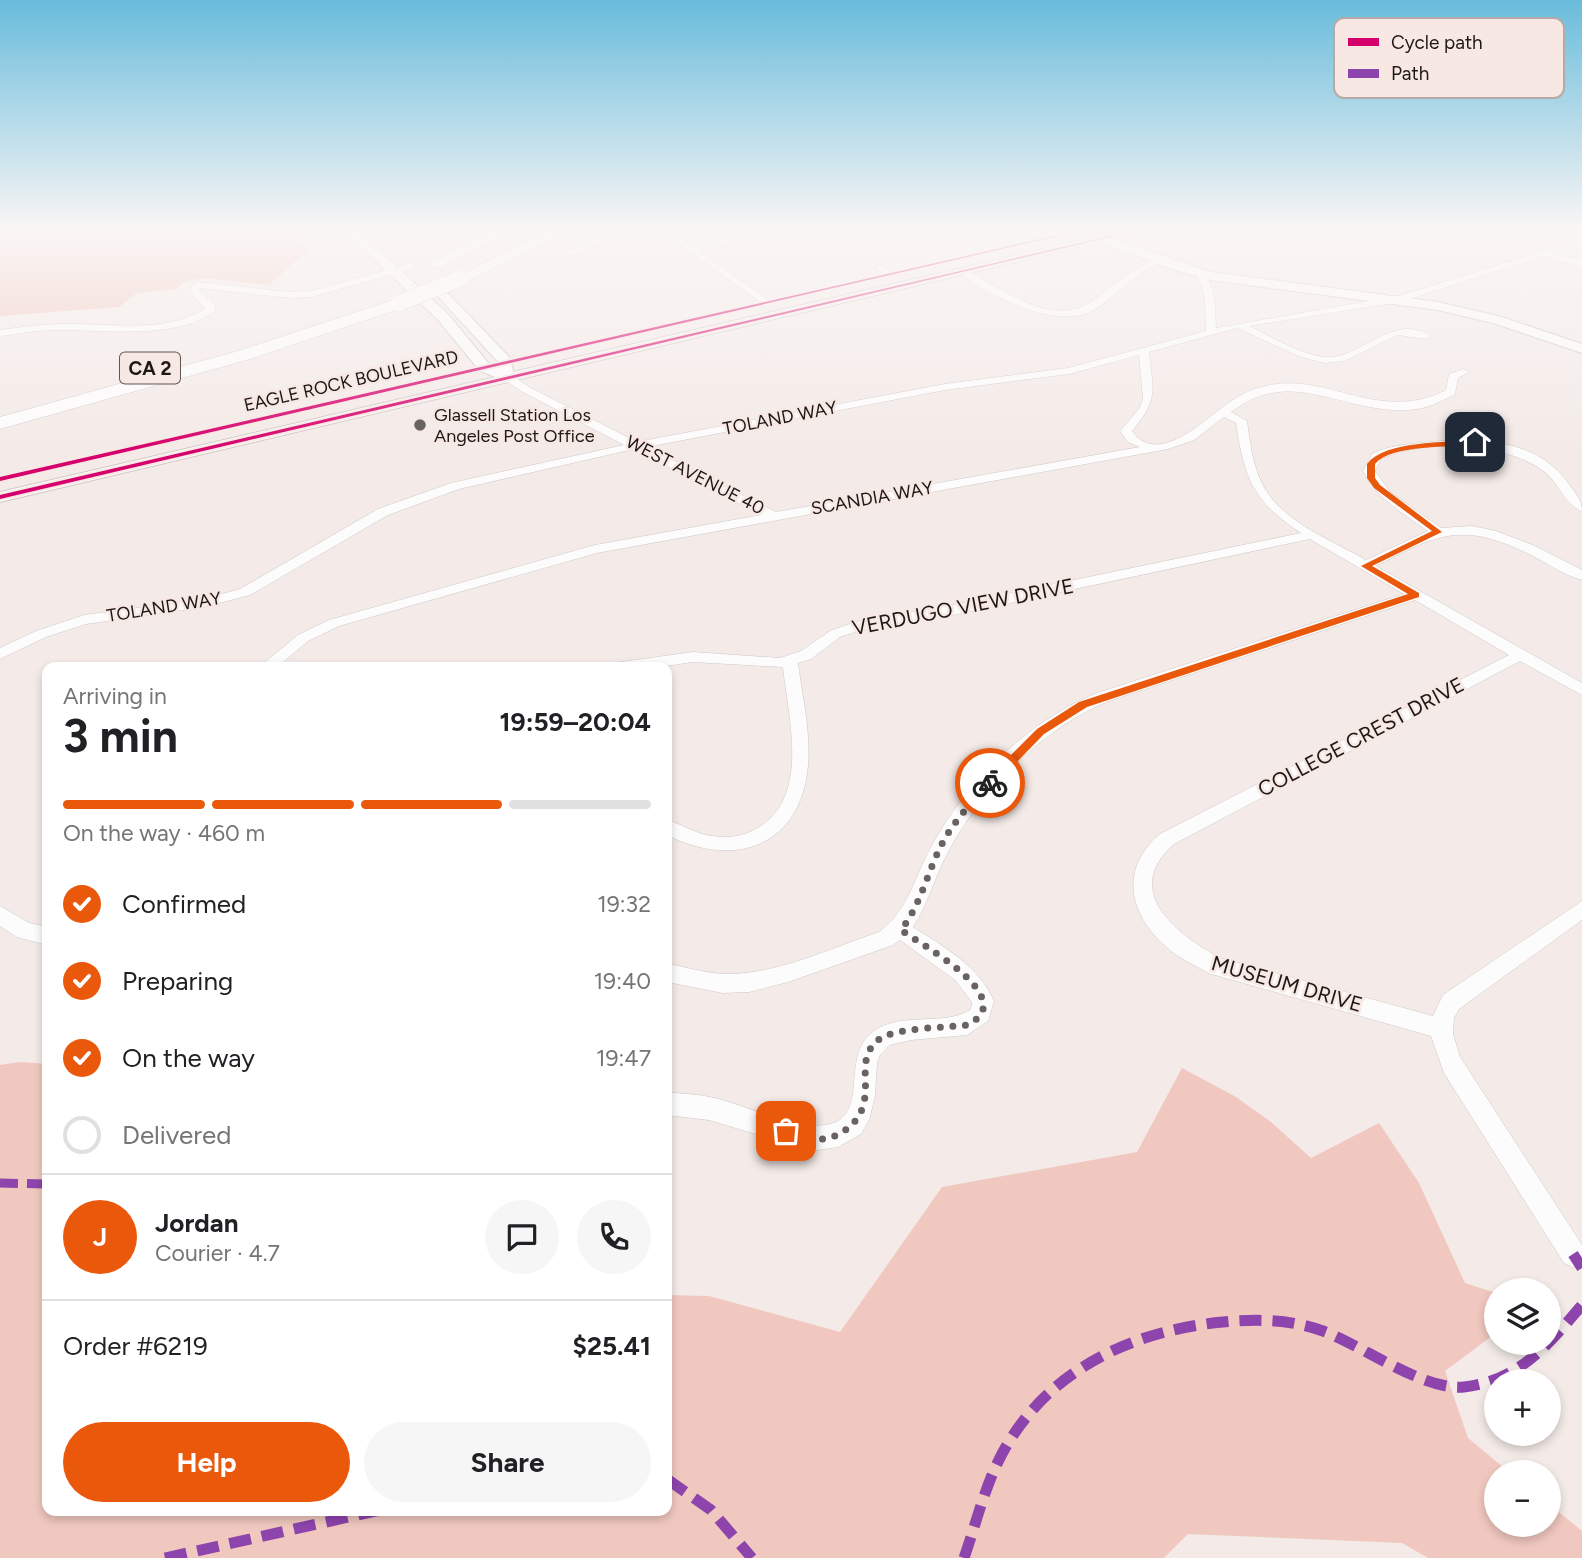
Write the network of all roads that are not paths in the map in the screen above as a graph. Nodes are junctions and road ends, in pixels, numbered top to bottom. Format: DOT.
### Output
graph roads {
  1 [pos="209,304"];
  2 [pos="350,304"];
  3 [pos="350,304"];
  4 [pos="421,304"];
  5 [pos="452,304"];
  6 [pos="759,304"];
  7 [pos="765,304"];
  8 [pos="822,304"];
  9 [pos="1024,304"];
  10 [pos="1095,304"];
  11 [pos="1210,304"];
  12 [pos="1371,304"];
  13 [pos="1423,304"];
  14 [pos="306,321"];
  15 [pos="1238,325"];
  16 [pos="706,331"];
  17 [pos="1211,332"];
  18 [pos="0,333"];
  19 [pos="1426,336"];
  20 [pos="1582,349"];
  21 [pos="1144,351"];
  22 [pos="484,366"];
  23 [pos="506,369"];
  24 [pos="1464,372"];
  25 [pos="326,403"];
  26 [pos="0,410"];
  27 [pos="1224,413"];
  28 [pos="0,423"];
  29 [pos="276,430"];
  30 [pos="0,434"];
  31 [pos="638,446"];
  32 [pos="1154,449"];
  33 [pos="0,479"];
  34 [pos="0,496"];
  35 [pos="1582,507"];
  36 [pos="773,516"];
  37 [pos="1438,532"];
  38 [pos="1312,535"];
  39 [pos="1365,566"];
  40 [pos="1582,576"];
  41 [pos="1416,595"];
  42 [pos="0,653"];
  43 [pos="1520,654"];
  44 [pos="790,661"];
  45 [pos="273,662"];
  46 [pos="656,662"];
  47 [pos="1582,690"];
  48 [pos="1203,820"];
  49 [pos="672,829"];
  50 [pos="1582,909"];
  51 [pos="0,915"];
  52 [pos="901,930"];
  53 [pos="42,935"];
  54 [pos="672,974"];
  55 [pos="1441,1028"];
  56 [pos="672,1104"];
  57 [pos="1573,1254"];
  1 -- 18 [label="street"];
  2 -- 14 [label="highway, CA 2"];
  3 -- 14 [label="highway"];
  4 -- 22 [label="main road"];
  5 -- 23 [label="main road"];
  6 -- 23 [label="main road, EAGLE ROCK BOULEVARD"];
  7 -- 16 [label="main road"];
  8 -- 16 [label="main road, EAGLE ROCK BOULEVARD"];
  9 -- 10 [label="street"];
  11 -- 17 [label="street"];
  12 -- 15 [label="street, TOLAND WAY"];
  13 -- 20 [label="main road"];
  14 -- 26 [label="highway, CA 2"];
  14 -- 28 [label="highway, CA 2"];
  14 -- 30 [label="highway"];
  15 -- 17 [label="street, TOLAND WAY"];
  15 -- 19 [label="street"];
  16 -- 23 [label="main road, EAGLE ROCK BOULEVARD"];
  17 -- 21 [label="street, TOLAND WAY"];
  21 -- 31 [label="street, TOLAND WAY"];
  21 -- 32 [label="street"];
  22 -- 23 [label="main road"];
  22 -- 25 [label="main road, EAGLE ROCK BOULEVARD"];
  23 -- 29 [label="main road, EAGLE ROCK BOULEVARD"];
  23 -- 31 [label="street, WEST AVENUE 40"];
  24 -- 27 [label="street, SCANDIA WAY"];
  25 -- 29 [label="main road"];
  25 -- 33 [label="main road, EAGLE ROCK BOULEVARD"];
  27 -- 32 [label="street, SCANDIA WAY"];
  27 -- 38 [label="street"];
  29 -- 34 [label="main road, EAGLE ROCK BOULEVARD"];
  31 -- 36 [label="street, WEST AVENUE 40"];
  31 -- 42 [label="street, TOLAND WAY"];
  32 -- 36 [label="street, SCANDIA WAY"];
  35 -- 37 [label="street"];
  36 -- 45 [label="street, SCANDIA WAY"];
  37 -- 39 [label="street"];
  37 -- 40 [label="street"];
  38 -- 39 [label="street"];
  38 -- 44 [label="street, VERDUGO VIEW DRIVE"];
  39 -- 41 [label="street"];
  41 -- 43 [label="street"];
  41 -- 52 [label="street"];
  43 -- 47 [label="street"];
  43 -- 48 [label="street, COLLEGE CREST DRIVE"];
  44 -- 46 [label="street, VERDUGO VIEW DRIVE"];
  44 -- 49 [label="street"];
  48 -- 55 [label="street, MUSEUM DRIVE"];
  50 -- 55 [label="street"];
  51 -- 53 [label="street"];
  52 -- 54 [label="street"];
  52 -- 56 [label="street"];
  55 -- 57 [label="street"];
}
